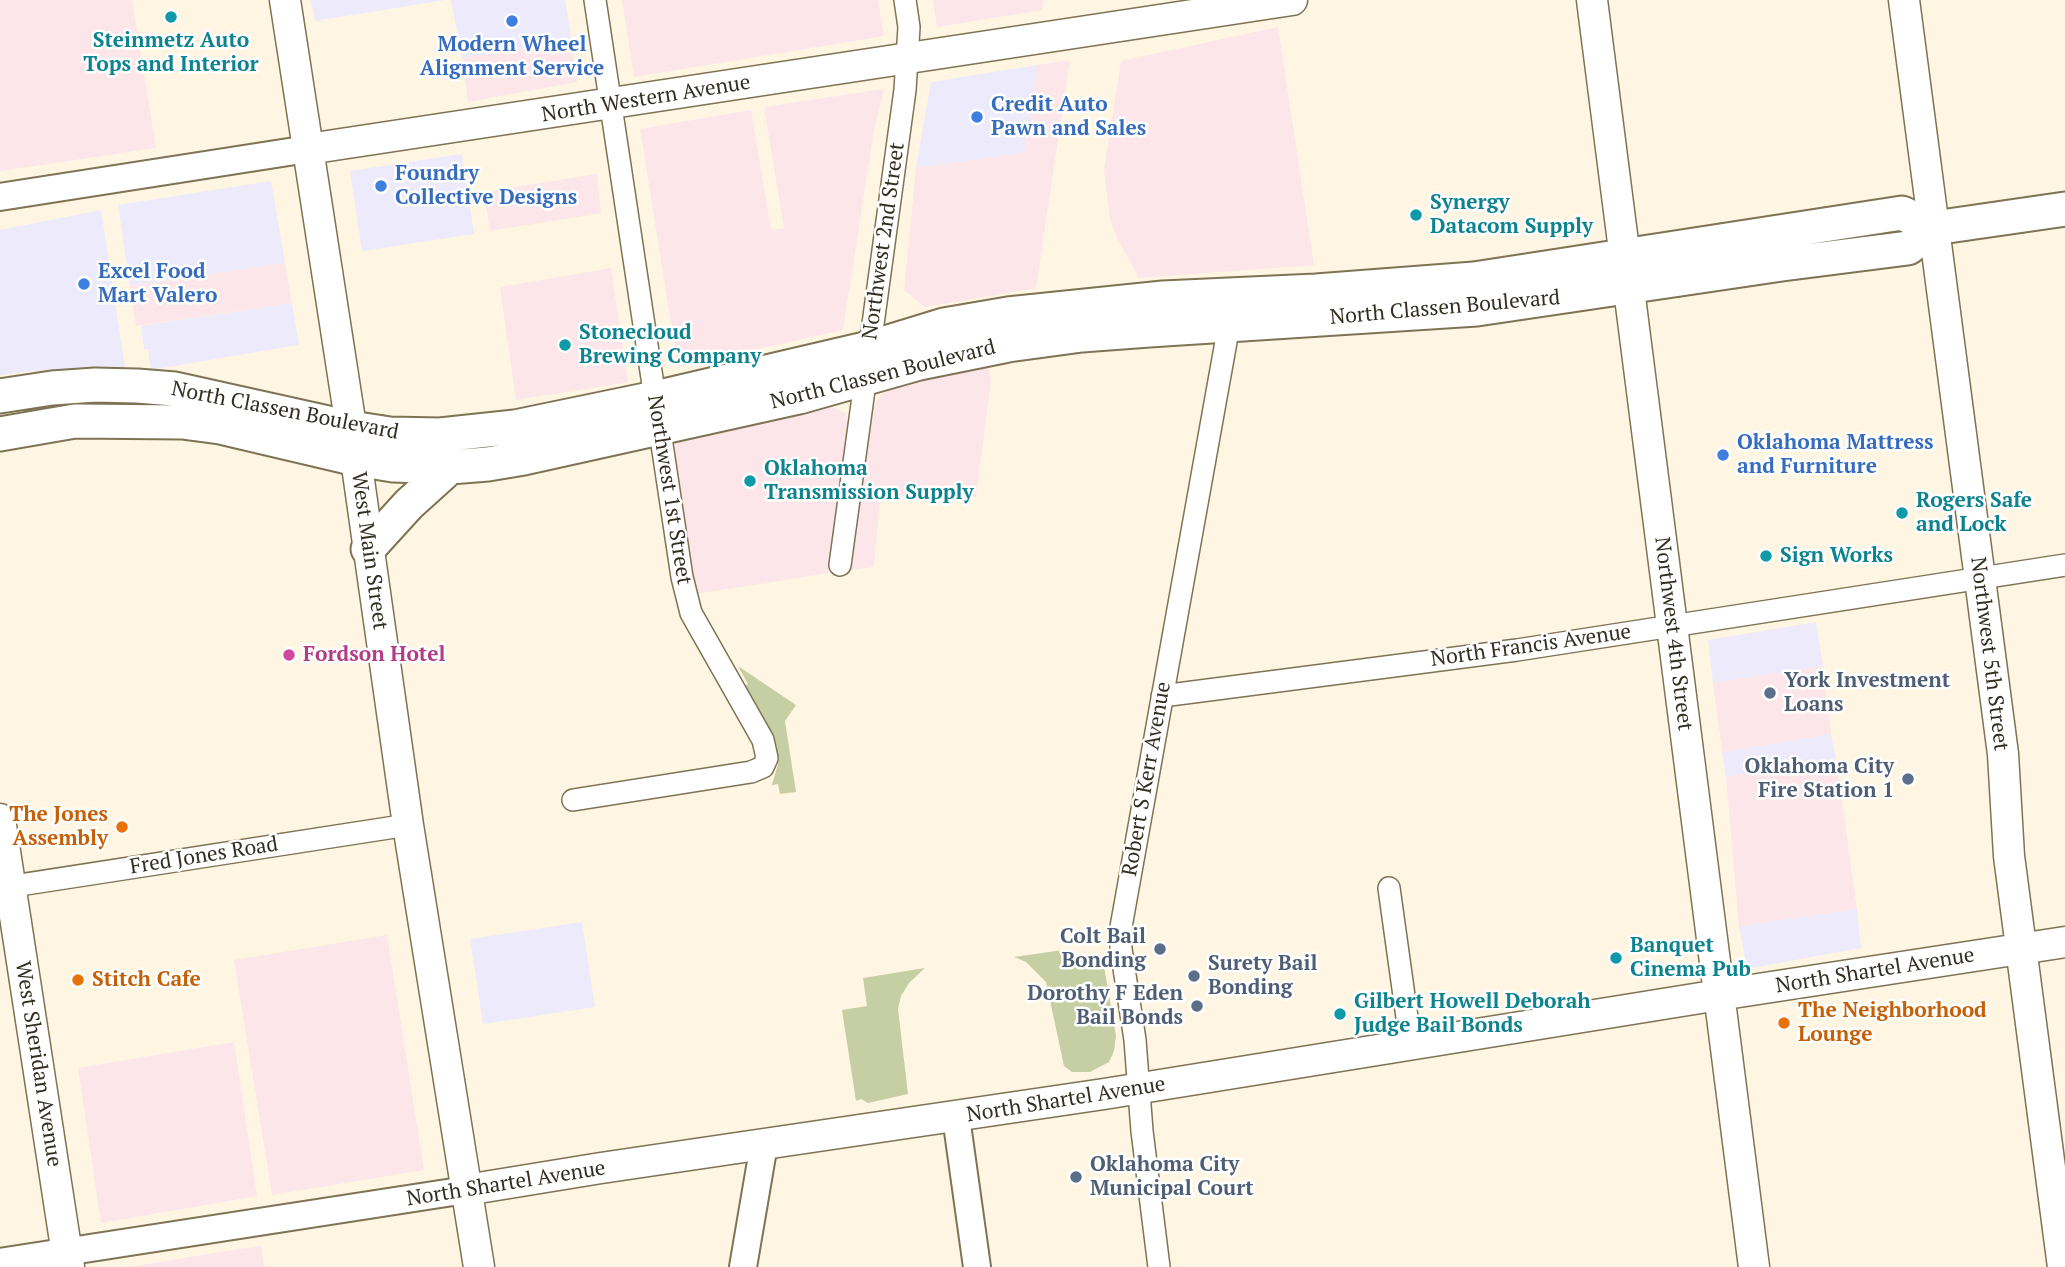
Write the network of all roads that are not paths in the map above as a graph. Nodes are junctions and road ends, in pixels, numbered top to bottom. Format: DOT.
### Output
graph roads {
  1 [pos="285,0"];
  2 [pos="595,0"];
  3 [pos="905,0"];
  4 [pos="1292,0"];
  5 [pos="1592,0"];
  6 [pos="1904,0"];
  7 [pos="907,58"];
  8 [pos="611,104"];
  9 [pos="308,149"];
  10 [pos="0,197"];
  11 [pos="2065,209"];
  12 [pos="1934,228"];
  13 [pos="1627,272"];
  14 [pos="1232,310"];
  15 [pos="867,364"];
  16 [pos="0,396"];
  17 [pos="657,413"];
  18 [pos="0,434"];
  19 [pos="353,444"];
  20 [pos="450,467"];
  21 [pos="368,549"];
  22 [pos="840,565"];
  23 [pos="2065,565"];
  24 [pos="1980,578"];
  25 [pos="1672,626"];
  26 [pos="1162,696"];
  27 [pos="573,800"];
  28 [pos="0,819"];
  29 [pos="408,825"];
  30 [pos="5,888"];
  31 [pos="1389,888"];
  32 [pos="2065,942"];
  33 [pos="2022,949"];
  34 [pos="1719,995"];
  35 [pos="1411,1046"];
  36 [pos="1139,1089"];
  37 [pos="956,1117"];
  38 [pos="764,1144"];
  39 [pos="466,1190"];
  40 [pos="68,1259"];
  41 [pos="0,1262"];
  42 [pos="479,1267"];
  43 [pos="743,1267"];
  44 [pos="977,1267"];
  45 [pos="1158,1267"];
  46 [pos="1754,1267"];
  47 [pos="2063,1267"];
  1 -- 9 [label="main road, West Main Street"];
  2 -- 8 [label="street, Northwest 1st Street"];
  3 -- 7 [label="street, Northwest 2nd Street"];
  4 -- 7 [label="main road, North Western Avenue"];
  5 -- 13 [label="main road, Northwest 4th Street"];
  6 -- 12 [label="main road, Northwest 5th Street"];
  7 -- 8 [label="main road, North Western Avenue"];
  7 -- 15 [label="street, Northwest 2nd Street"];
  8 -- 9 [label="main road, North Western Avenue"];
  8 -- 17 [label="street, Northwest 1st Street"];
  9 -- 10 [label="street, North Western Avenue"];
  9 -- 19 [label="main road, West Main Street"];
  11 -- 12 [label="main road"];
  12 -- 13 [label="main road, North Classen Boulevard"];
  12 -- 24 [label="main road, Northwest 5th Street"];
  13 -- 14 [label="main road, North Classen Boulevard"];
  13 -- 25 [label="main road, Northwest 4th Street"];
  14 -- 15 [label="main road, North Classen Boulevard"];
  14 -- 26 [label="street, Robert S Kerr Avenue"];
  15 -- 17 [label="main road, North Classen Boulevard"];
  15 -- 22 [label="street, Northwest 2nd Street"];
  16 -- 19 [label="main road, North Classen Boulevard"];
  17 -- 19 [label="main road, North Classen Boulevard"];
  17 -- 20 [label="main road, North Classen Boulevard"];
  17 -- 27 [label="street, Northwest 1st Street"];
  18 -- 19 [label="main road, North Classen Boulevard"];
  19 -- 20 [label="main road, North Classen Boulevard"];
  19 -- 21 [label="main road, West Main Street"];
  20 -- 21 [label="main road"];
  21 -- 29 [label="main road, West Main Street"];
  23 -- 24 [label="street, North Francis Avenue"];
  24 -- 25 [label="street, North Francis Avenue"];
  24 -- 33 [label="main road, Northwest 5th Street"];
  25 -- 26 [label="street, North Francis Avenue"];
  25 -- 34 [label="main road, Northwest 4th Street"];
  26 -- 36 [label="street, Robert S Kerr Avenue"];
  28 -- 30 [label="main road, West Sheridan Avenue"];
  29 -- 30 [label="street, Fred Jones Road"];
  29 -- 39 [label="main road, West Main Street"];
  30 -- 40 [label="main road, West Sheridan Avenue"];
  31 -- 35 [label="street"];
  32 -- 33 [label="main road, North Shartel Avenue"];
  33 -- 34 [label="main road, North Shartel Avenue"];
  33 -- 47 [label="main road, Northwest 5th Street"];
  34 -- 35 [label="main road, North Shartel Avenue"];
  34 -- 46 [label="main road, Northwest 4th Street"];
  35 -- 36 [label="main road, North Shartel Avenue"];
  36 -- 37 [label="main road, North Shartel Avenue"];
  36 -- 45 [label="street, Robert S Kerr Avenue"];
  37 -- 38 [label="main road, North Shartel Avenue"];
  37 -- 44 [label="street"];
  38 -- 39 [label="main road, North Shartel Avenue"];
  38 -- 43 [label="street"];
  39 -- 40 [label="street, North Shartel Avenue"];
  39 -- 42 [label="main road, West Main Street"];
  40 -- 41 [label="street, North Shartel Avenue"];
}
